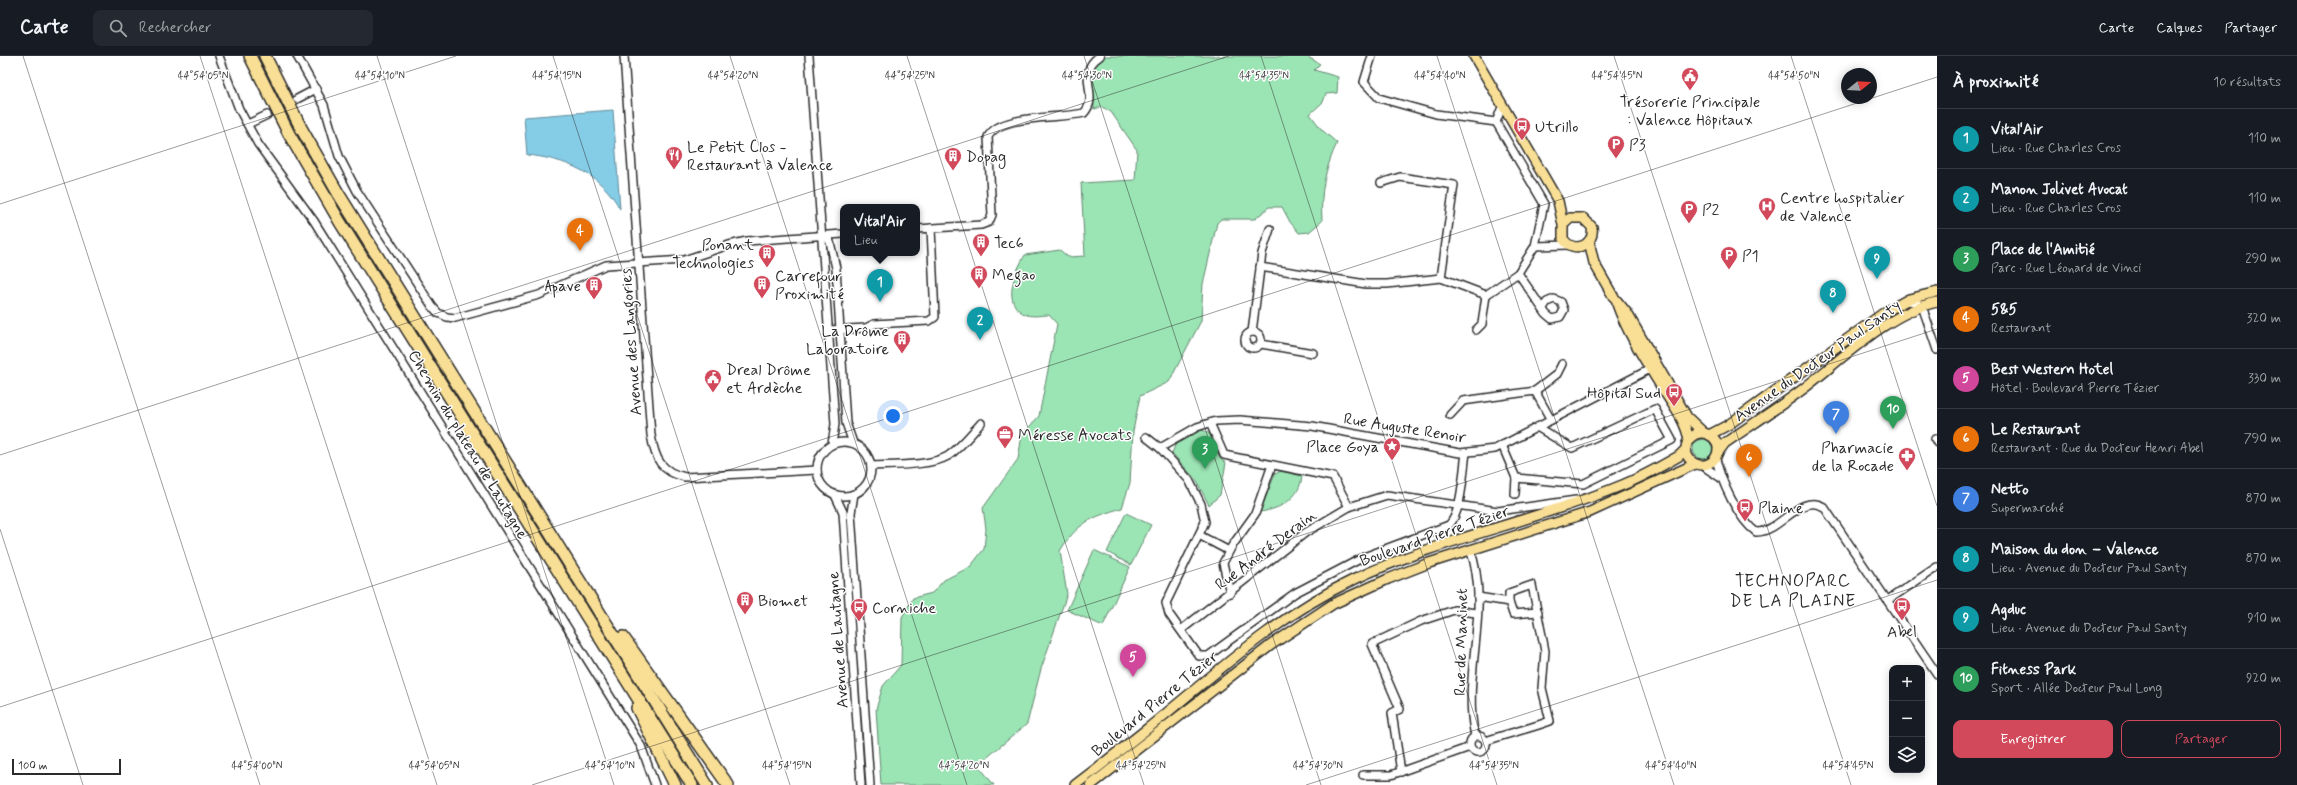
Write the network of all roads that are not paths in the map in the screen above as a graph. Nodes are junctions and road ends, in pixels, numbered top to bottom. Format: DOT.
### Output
graph roads {
  1 [pos="219,56"];
  2 [pos="250,56"];
  3 [pos="265,56"];
  4 [pos="297,56"];
  5 [pos="624,56"];
  6 [pos="809,56"];
  7 [pos="1100,56"];
  8 [pos="1372,56"];
  9 [pos="1474,56"];
  10 [pos="316,89"];
  11 [pos="297,99"];
  12 [pos="1502,107"];
  13 [pos="267,114"];
  14 [pos="1496,122"];
  15 [pos="248,124"];
  16 [pos="1382,183"];
  17 [pos="1558,201"];
  18 [pos="1575,216"];
  19 [pos="931,228"];
  20 [pos="920,229"];
  21 [pos="1270,229"];
  22 [pos="1563,230"];
  23 [pos="840,234"];
  24 [pos="824,236"];
  25 [pos="1589,241"];
  26 [pos="1535,246"];
  27 [pos="1544,246"];
  28 [pos="1573,246"];
  29 [pos="639,263"];
  30 [pos="1594,263"];
  31 [pos="1260,267"];
  32 [pos="1518,273"];
  33 [pos="1441,278"];
  34 [pos="1937,292"];
  35 [pos="1486,295"];
  36 [pos="1905,301"];
  37 [pos="1937,302"];
  38 [pos="1922,306"];
  39 [pos="1543,308"];
  40 [pos="828,330"];
  41 [pos="840,330"];
  42 [pos="1476,330"];
  43 [pos="1252,332"];
  44 [pos="1261,344"];
  45 [pos="1937,350"];
  46 [pos="1313,353"];
  47 [pos="1562,364"];
  48 [pos="1654,367"];
  49 [pos="1534,391"];
  50 [pos="1450,415"];
  51 [pos="1551,420"];
  52 [pos="1210,422"];
  53 [pos="981,423"];
  54 [pos="1537,427"];
  55 [pos="1707,434"];
  56 [pos="1146,437"];
  57 [pos="854,443"];
  58 [pos="832,444"];
  59 [pos="1502,445"];
  60 [pos="1688,445"];
  61 [pos="1160,448"];
  62 [pos="1466,453"];
  63 [pos="1717,455"];
  64 [pos="1272,465"];
  65 [pos="1699,465"];
  66 [pos="872,466"];
  67 [pos="817,470"];
  68 [pos="1516,478"];
  69 [pos="1721,478"];
  70 [pos="854,494"];
  71 [pos="1515,494"];
  72 [pos="835,495"];
  73 [pos="1584,500"];
  74 [pos="1458,506"];
  75 [pos="1349,507"];
  76 [pos="548,531"];
  77 [pos="1199,535"];
  78 [pos="1470,549"];
  79 [pos="1229,551"];
  80 [pos="1937,567"];
  81 [pos="1230,593"];
  82 [pos="1478,597"];
  83 [pos="1888,600"];
  84 [pos="1509,602"];
  85 [pos="1538,612"];
  86 [pos="1476,613"];
  87 [pos="1181,630"];
  88 [pos="597,631"];
  89 [pos="1937,674"];
  90 [pos="1475,736"];
  91 [pos="1486,741"];
  92 [pos="1470,747"];
  93 [pos="1401,772"];
  94 [pos="1363,775"];
  95 [pos="655,785"];
  96 [pos="675,785"];
  97 [pos="692,785"];
  98 [pos="707,785"];
  99 [pos="728,785"];
  100 [pos="861,785"];
  101 [pos="870,785"];
  102 [pos="1075,785"];
  103 [pos="1091,785"];
  1 -- 15 [label="street, Chemin du plateau de Lautagne"];
  2 -- 88 [label="highway"];
  3 -- 76 [label="highway"];
  4 -- 10 [label="street"];
  5 -- 29 [label="street, Avenue des Langories"];
  6 -- 24 [label="street"];
  7 -- 19 [label="street"];
  8 -- 14 [label="street"];
  9 -- 12 [label="main road"];
  10 -- 11 [label="street"];
  10 -- 29 [label="street"];
  12 -- 14 [label="street"];
  12 -- 17 [label="main road"];
  13 -- 15 [label="street"];
  14 -- 26 [label="street"];
  15 -- 95 [label="street, Chemin du plateau de Lautagne"];
  16 -- 33 [label="street"];
  17 -- 18 [label="main road"];
  17 -- 22 [label="main road"];
  18 -- 22 [label="main road"];
  18 -- 25 [label="main road"];
  19 -- 20 [label="street"];
  19 -- 41 [label="street"];
  21 -- 31 [label="street"];
  22 -- 27 [label="street"];
  22 -- 28 [label="main road"];
  23 -- 24 [label="street"];
  24 -- 29 [label="street"];
  24 -- 40 [label="street"];
  24 -- 41 [label="street"];
  25 -- 28 [label="main road"];
  25 -- 30 [label="main road"];
  26 -- 27 [label="street"];
  26 -- 32 [label="street"];
  27 -- 28 [label="street"];
  28 -- 30 [label="main road"];
  29 -- 67 [label="street, Avenue des Langories"];
  30 -- 48 [label="main road"];
  31 -- 33 [label="street"];
  31 -- 43 [label="street"];
  32 -- 35 [label="street"];
  32 -- 39 [label="street"];
  33 -- 35 [label="street"];
  34 -- 36 [label="main road, Avenue du Docteur Paul Santy"];
  35 -- 42 [label="street"];
  36 -- 38 [label="street"];
  36 -- 55 [label="main road, Avenue du Docteur Paul Santy"];
  37 -- 38 [label="main road, Avenue du Docteur Paul Santy"];
  38 -- 45 [label="street"];
  38 -- 63 [label="main road, Avenue du Docteur Paul Santy"];
  40 -- 41 [label="street"];
  40 -- 58 [label="street"];
  41 -- 57 [label="street"];
  43 -- 44 [label="street"];
  43 -- 44 [label="street"];
  44 -- 46 [label="street"];
  47 -- 49 [label="street"];
  48 -- 51 [label="street, Rue Auguste Renoir"];
  48 -- 55 [label="main road"];
  48 -- 60 [label="main road"];
  49 -- 50 [label="street"];
  49 -- 51 [label="street"];
  51 -- 54 [label="street, Rue Auguste Renoir"];
  52 -- 61 [label="street, Rue Auguste Renoir"];
  52 -- 62 [label="street, Rue Auguste Renoir"];
  52 -- 64 [label="street"];
  53 -- 66 [label="street"];
  54 -- 59 [label="street, Rue Auguste Renoir"];
  54 -- 68 [label="street"];
  55 -- 60 [label="main road"];
  55 -- 63 [label="main road"];
  56 -- 61 [label="street"];
  57 -- 58 [label="street"];
  57 -- 66 [label="street"];
  58 -- 67 [label="street"];
  59 -- 62 [label="street, Rue Auguste Renoir"];
  59 -- 68 [label="street"];
  60 -- 65 [label="main road"];
  60 -- 73 [label="main road, Boulevard Pierre Tézier"];
  61 -- 77 [label="street"];
  62 -- 74 [label="street"];
  63 -- 65 [label="main road"];
  63 -- 69 [label="street"];
  64 -- 75 [label="street"];
  64 -- 79 [label="street"];
  65 -- 69 [label="street"];
  65 -- 78 [label="main road, Boulevard Pierre Tézier"];
  66 -- 70 [label="street"];
  67 -- 72 [label="street"];
  68 -- 71 [label="street"];
  69 -- 83 [label="street"];
  70 -- 72 [label="street"];
  70 -- 101 [label="street, Avenue de Lautagne"];
  72 -- 100 [label="street, Avenue de Lautagne"];
  73 -- 74 [label="street, Rue André Derain"];
  73 -- 102 [label="main road, Boulevard Pierre Tézier"];
  74 -- 75 [label="street, Rue André Derain"];
  74 -- 87 [label="street"];
  75 -- 81 [label="street, Rue André Derain"];
  76 -- 98 [label="highway"];
  76 -- 99 [label="highway"];
  77 -- 79 [label="street"];
  77 -- 87 [label="street"];
  78 -- 82 [label="street, Rue de Maninet"];
  78 -- 103 [label="main road, Boulevard Pierre Tézier"];
  79 -- 81 [label="street"];
  80 -- 83 [label="street"];
  81 -- 87 [label="street, Rue André Derain"];
  82 -- 84 [label="street"];
  82 -- 86 [label="street, Rue de Maninet"];
  83 -- 89 [label="street"];
  84 -- 85 [label="street"];
  84 -- 85 [label="street"];
  85 -- 91 [label="street"];
  86 -- 90 [label="street, Rue de Maninet"];
  86 -- 93 [label="street"];
  88 -- 96 [label="highway"];
  88 -- 97 [label="highway"];
  90 -- 91 [label="street"];
  90 -- 92 [label="street"];
  91 -- 92 [label="street"];
  92 -- 93 [label="street"];
  93 -- 94 [label="street"];
}
